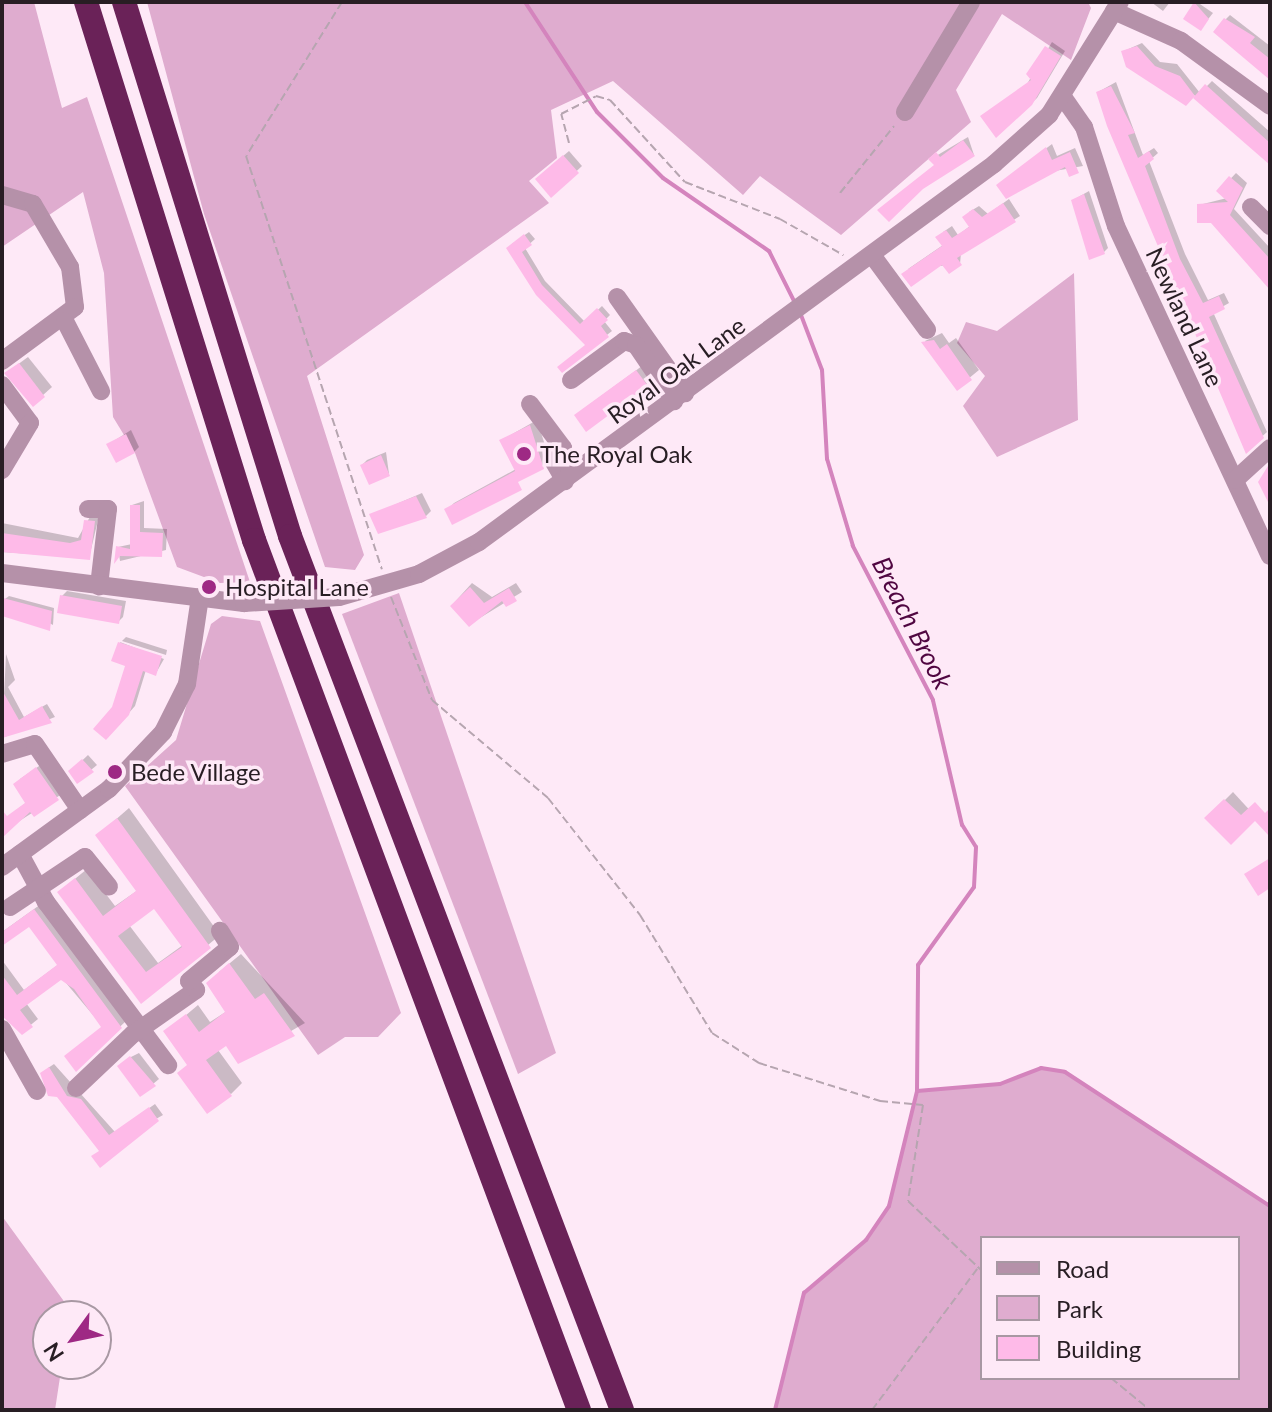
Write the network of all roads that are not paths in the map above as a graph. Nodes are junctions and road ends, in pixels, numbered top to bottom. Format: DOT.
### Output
graph roads {
  1 [pos="86,2"];
  2 [pos="124,2"];
  3 [pos="971,2"];
  4 [pos="1117,5"];
  5 [pos="1063,97"];
  6 [pos="1270,106"];
  7 [pos="905,112"];
  8 [pos="2,195"];
  9 [pos="1251,207"];
  10 [pos="1270,225"];
  11 [pos="872,255"];
  12 [pos="617,297"];
  13 [pos="65,321"];
  14 [pos="927,330"];
  15 [pos="2,361"];
  16 [pos="571,380"];
  17 [pos="2,385"];
  18 [pos="101,391"];
  19 [pos="680,397"];
  20 [pos="530,404"];
  21 [pos="1270,448"];
  22 [pos="2,470"];
  23 [pos="1235,480"];
  24 [pos="565,481"];
  25 [pos="88,509"];
  26 [pos="1270,556"];
  27 [pos="2,573"];
  28 [pos="99,586"];
  29 [pos="200,597"];
  30 [pos="2,754"];
  31 [pos="80,810"];
  32 [pos="20,854"];
  33 [pos="2,867"];
  34 [pos="40,885"];
  35 [pos="109,887"];
  36 [pos="10,907"];
  37 [pos="220,931"];
  38 [pos="2,1029"];
  39 [pos="141,1029"];
  40 [pos="168,1065"];
  41 [pos="76,1088"];
  42 [pos="37,1091"];
  43 [pos="579,1410"];
  44 [pos="622,1410"];
  1 -- 43 [label="highway"];
  2 -- 44 [label="highway"];
  3 -- 7 [label="street"];
  4 -- 5 [label="street"];
  4 -- 6 [label="street"];
  5 -- 11 [label="street"];
  5 -- 23 [label="street, Newland Lane"];
  8 -- 13 [label="street"];
  9 -- 10 [label="street"];
  11 -- 14 [label="street"];
  11 -- 19 [label="street, Royal Oak Lane"];
  12 -- 19 [label="street"];
  13 -- 15 [label="street"];
  13 -- 18 [label="street"];
  16 -- 19 [label="street"];
  17 -- 22 [label="street"];
  19 -- 24 [label="street, Royal Oak Lane"];
  20 -- 24 [label="street"];
  21 -- 23 [label="street"];
  23 -- 26 [label="street, Newland Lane"];
  24 -- 29 [label="street, Royal Oak Lane, bridge"];
  25 -- 28 [label="street"];
  27 -- 28 [label="street, Royal Oak Lane"];
  28 -- 29 [label="street, Royal Oak Lane"];
  29 -- 31 [label="street"];
  30 -- 31 [label="street"];
  31 -- 32 [label="street"];
  32 -- 33 [label="street"];
  32 -- 34 [label="street"];
  34 -- 35 [label="street"];
  34 -- 36 [label="street"];
  34 -- 39 [label="street"];
  37 -- 39 [label="street"];
  38 -- 42 [label="street"];
  39 -- 40 [label="street"];
  39 -- 41 [label="street"];
}
